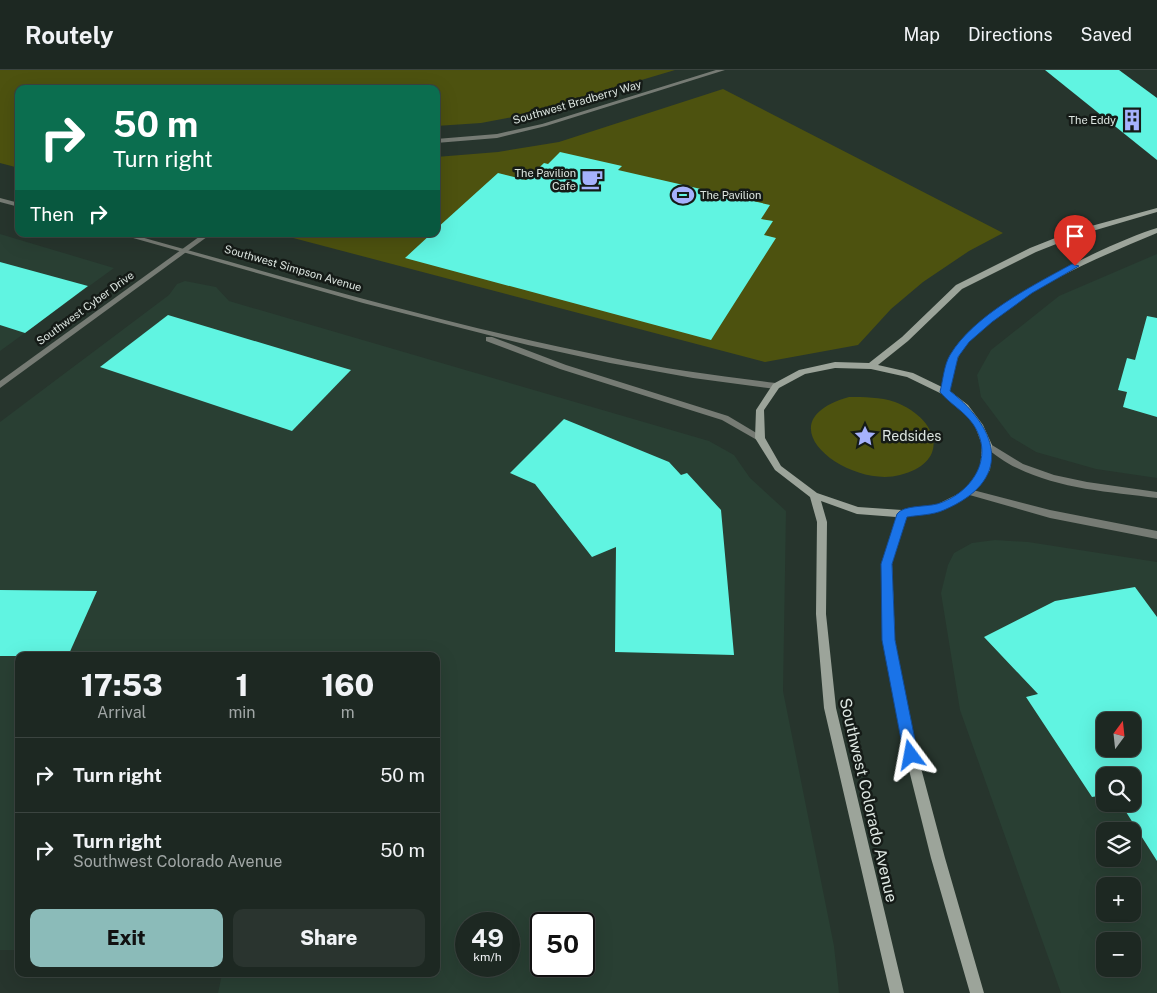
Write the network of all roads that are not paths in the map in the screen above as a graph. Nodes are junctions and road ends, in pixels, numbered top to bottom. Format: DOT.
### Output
graph roads {
  1 [pos="722,70"];
  2 [pos="440,141"];
  3 [pos="0,200"];
  4 [pos="15,204"];
  5 [pos="1157,210"];
  6 [pos="1157,230"];
  7 [pos="134,237"];
  8 [pos="203,237"];
  9 [pos="184,250"];
  10 [pos="456,327"];
  11 [pos="871,366"];
  12 [pos="0,385"];
  13 [pos="776,386"];
  14 [pos="945,392"];
  15 [pos="760,438"];
  16 [pos="987,444"];
  17 [pos="969,492"];
  18 [pos="814,494"];
  19 [pos="1157,495"];
  20 [pos="902,514"];
  21 [pos="1157,534"];
  22 [pos="897,993"];
  23 [pos="977,993"];
  1 -- 2 [label="street, Southwest Bradberry Way"];
  3 -- 4 [label="street"];
  5 -- 11 [label="main road"];
  6 -- 14 [label="main road"];
  7 -- 9 [label="street, Southwest Simpson Avenue"];
  8 -- 9 [label="street"];
  9 -- 10 [label="street, Southwest Simpson Avenue"];
  9 -- 12 [label="street, Southwest Cyber Drive"];
  10 -- 13 [label="street, Southwest Simpson Avenue"];
  10 -- 15 [label="street, Southwest Simpson Avenue"];
  11 -- 13 [label="main road"];
  11 -- 14 [label="main road"];
  13 -- 15 [label="main road"];
  14 -- 16 [label="main road"];
  15 -- 18 [label="main road"];
  16 -- 17 [label="main road"];
  16 -- 19 [label="street"];
  17 -- 20 [label="main road"];
  17 -- 21 [label="street"];
  18 -- 20 [label="main road"];
  18 -- 22 [label="main road, Southwest Colorado Avenue"];
  20 -- 23 [label="main road"];
}
